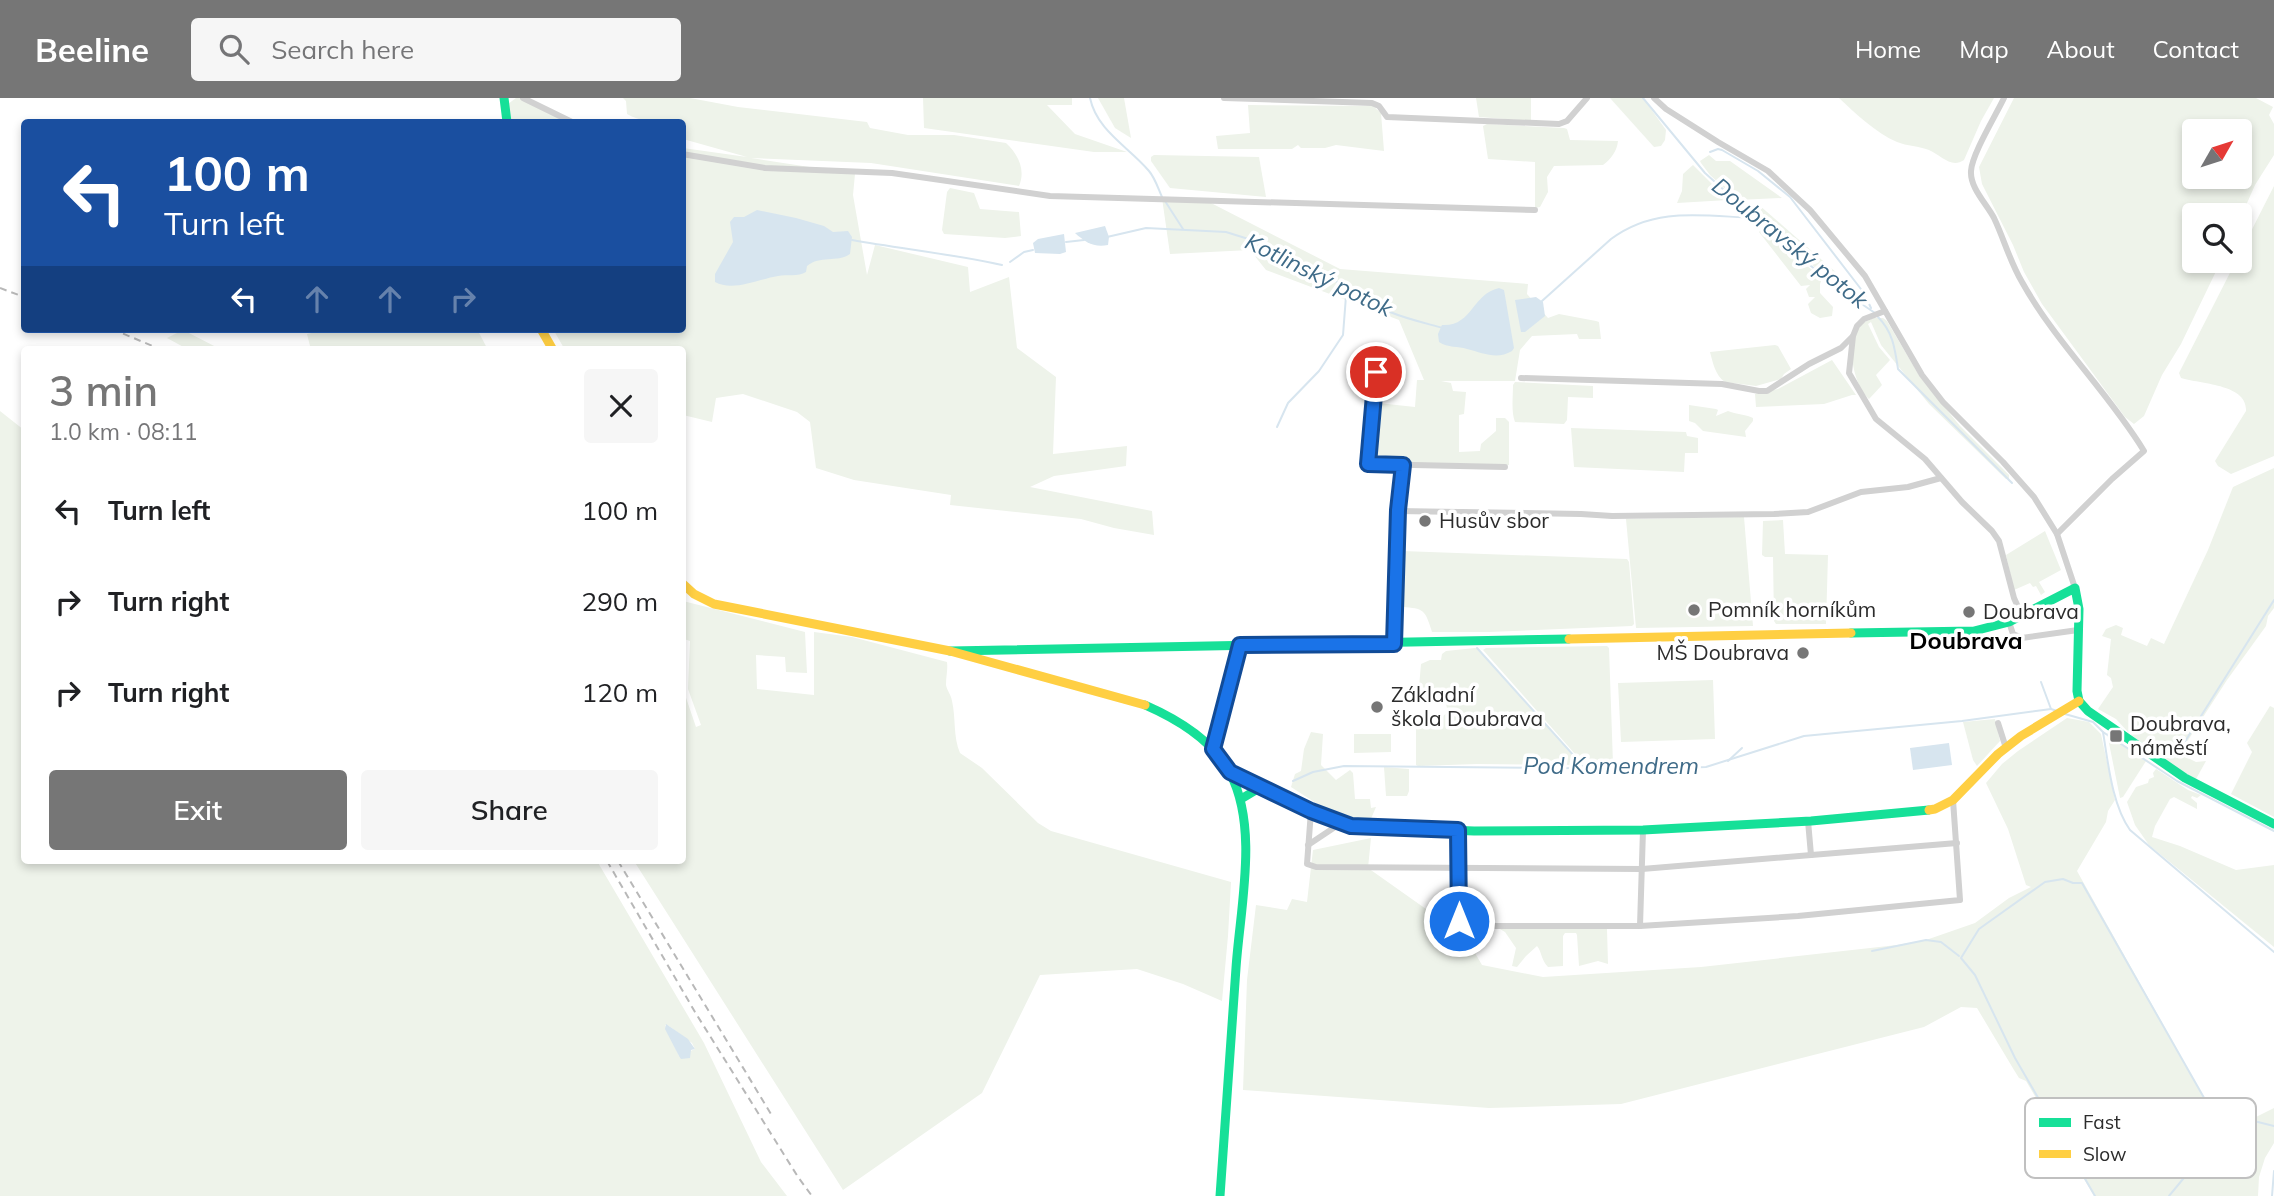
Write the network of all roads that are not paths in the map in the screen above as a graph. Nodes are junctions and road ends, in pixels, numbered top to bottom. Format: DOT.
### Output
graph roads {
  1 [pos="504,98"];
  2 [pos="523,98"];
  3 [pos="1224,98"];
  4 [pos="1587,98"];
  5 [pos="1654,98"];
  6 [pos="2004,98"];
  7 [pos="507,119"];
  8 [pos="566,119"];
  9 [pos="686,155"];
  10 [pos="1535,210"];
  11 [pos="1885,311"];
  12 [pos="1853,336"];
  13 [pos="1376,372"];
  14 [pos="1521,379"];
  15 [pos="1403,465"];
  16 [pos="1505,467"];
  17 [pos="1941,478"];
  18 [pos="1398,510"];
  19 [pos="2057,534"];
  20 [pos="686,587"];
  21 [pos="2075,588"];
  22 [pos="2022,616"];
  23 [pos="2009,622"];
  24 [pos="2078,630"];
  25 [pos="1394,644"];
  26 [pos="1240,645"];
  27 [pos="950,651"];
  28 [pos="2079,701"];
  29 [pos="1998,723"];
  30 [pos="2006,748"];
  31 [pos="1213,749"];
  32 [pos="1230,772"];
  33 [pos="1261,787"];
  34 [pos="1241,799"];
  35 [pos="1953,800"];
  36 [pos="1311,811"];
  37 [pos="1808,821"];
  38 [pos="1342,823"];
  39 [pos="2274,824"];
  40 [pos="1458,830"];
  41 [pos="1643,830"];
  42 [pos="1957,843"];
  43 [pos="1308,845"];
  44 [pos="1811,855"];
  45 [pos="1458,868"];
  46 [pos="1642,869"];
  47 [pos="1640,926"];
  48 [pos="1220,1196"];
  1 -- 7 [label="street"];
  2 -- 8 [label="street"];
  3 -- 4 [label="street"];
  5 -- 11 [label="street"];
  6 -- 19 [label="street"];
  9 -- 10 [label="street"];
  11 -- 12 [label="street"];
  11 -- 19 [label="street"];
  12 -- 14 [label="street"];
  12 -- 17 [label="street"];
  13 -- 15 [label="street"];
  15 -- 16 [label="street"];
  15 -- 18 [label="street"];
  17 -- 18 [label="street"];
  17 -- 22 [label="street"];
  18 -- 25 [label="street"];
  19 -- 21 [label="street"];
  20 -- 27 [label="street"];
  21 -- 22 [label="street"];
  21 -- 24 [label="street"];
  22 -- 23 [label="street"];
  23 -- 24 [label="street"];
  23 -- 25 [label="street"];
  24 -- 28 [label="street"];
  25 -- 26 [label="street"];
  26 -- 27 [label="street"];
  26 -- 31 [label="street"];
  27 -- 31 [label="street"];
  28 -- 30 [label="street"];
  28 -- 39 [label="street"];
  29 -- 30 [label="street"];
  30 -- 35 [label="street"];
  31 -- 32 [label="street"];
  32 -- 33 [label="street"];
  32 -- 34 [label="street"];
  33 -- 34 [label="street"];
  33 -- 36 [label="street"];
  34 -- 48 [label="street"];
  35 -- 37 [label="street"];
  35 -- 42 [label="street"];
  36 -- 38 [label="street"];
  36 -- 43 [label="street"];
  37 -- 41 [label="street"];
  37 -- 44 [label="street"];
  38 -- 40 [label="street"];
  38 -- 43 [label="street"];
  40 -- 41 [label="street"];
  40 -- 45 [label="street"];
  41 -- 46 [label="street"];
  42 -- 44 [label="street"];
  42 -- 47 [label="street"];
  43 -- 45 [label="street"];
  44 -- 46 [label="street"];
  45 -- 46 [label="street"];
  45 -- 47 [label="street"];
  46 -- 47 [label="street"];
}
